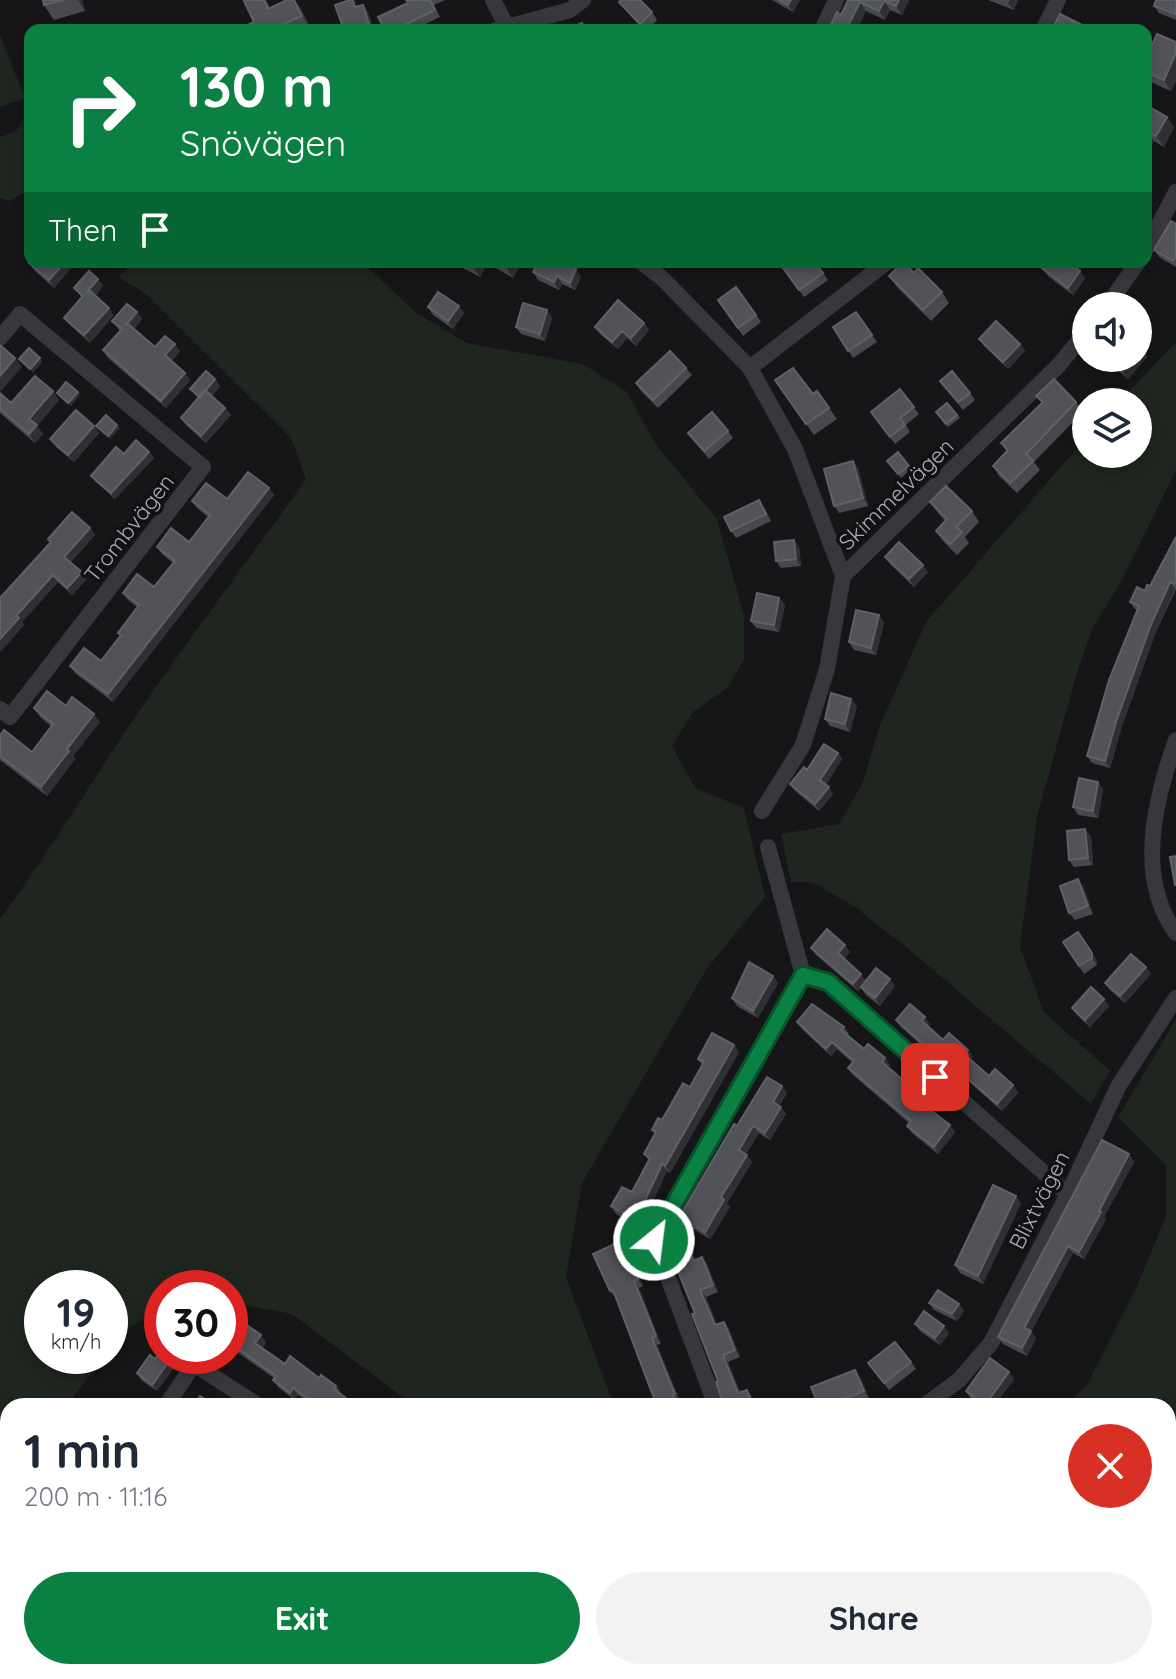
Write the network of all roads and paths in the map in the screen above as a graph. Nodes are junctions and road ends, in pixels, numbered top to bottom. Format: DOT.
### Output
graph roads {
  1 [pos="493,0"];
  2 [pos="583,0"];
  3 [pos="836,0"];
  4 [pos="1058,0"];
  5 [pos="500,24"];
  6 [pos="516,24"];
  7 [pos="825,24"];
  8 [pos="1046,24"];
  9 [pos="1176,192"];
  10 [pos="1152,238"];
  11 [pos="649,268"];
  12 [pos="879,268"];
  13 [pos="1134,268"];
  14 [pos="1117,292"];
  15 [pos="0,338"];
  16 [pos="1072,349"];
  17 [pos="750,368"];
  18 [pos="843,576"];
  19 [pos="0,709"];
  20 [pos="1176,740"];
  21 [pos="762,811"];
  22 [pos="768,847"];
  23 [pos="1176,933"];
  24 [pos="803,975"];
  25 [pos="1176,998"];
  26 [pos="1068,1194"];
  27 [pos="171,1398"];
  28 [pos="247,1398"];
  29 [pos="713,1398"];
  30 [pos="935,1398"];
  1 -- 5 [label="street"];
  2 -- 6 [label="street"];
  3 -- 7 [label="street"];
  4 -- 8 [label="street"];
  9 -- 10 [label="street"];
  11 -- 17 [label="street"];
  12 -- 17 [label="street"];
  13 -- 14 [label="street"];
  15 -- 19 [label="street, Trombvägen"];
  16 -- 18 [label="street, Skimmelvägen"];
  17 -- 18 [label="street"];
  18 -- 21 [label="street, Skimmelvägen"];
  20 -- 23 [label="street"];
  22 -- 24 [label="street"];
  24 -- 26 [label="street"];
  24 -- 29 [label="street"];
  25 -- 26 [label="street, Blixtvägen"];
  26 -- 30 [label="street, Blixtvägen"];
  27 -- 28 [label="street"];
}
